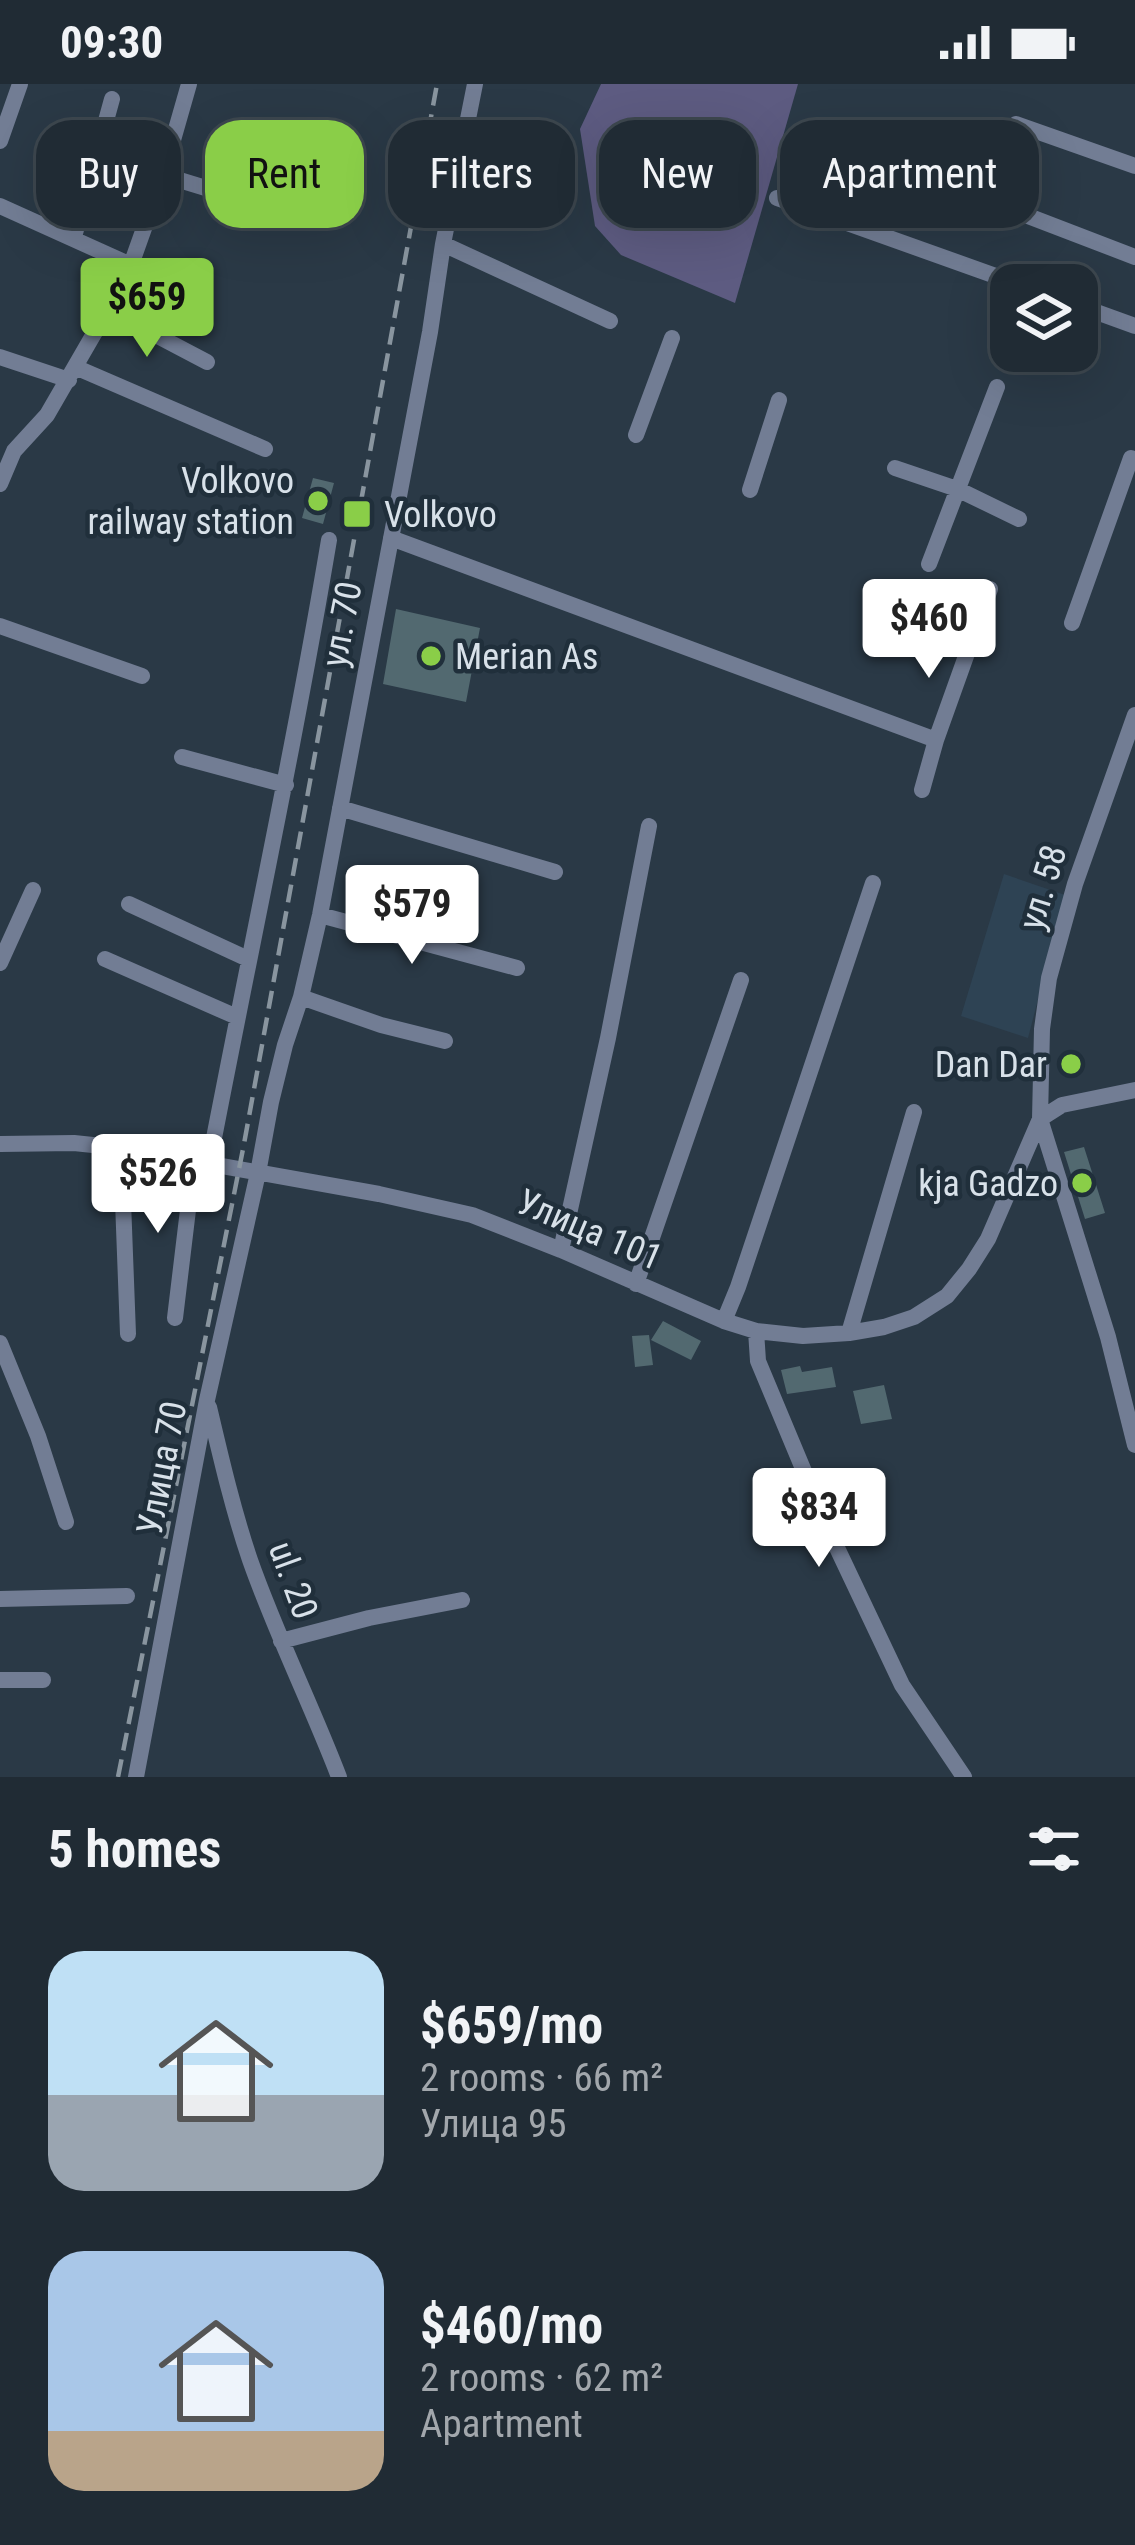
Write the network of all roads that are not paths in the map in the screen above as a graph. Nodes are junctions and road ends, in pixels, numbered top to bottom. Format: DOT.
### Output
graph roads {
  1 [pos="20,84"];
  2 [pos="189,84"];
  3 [pos="476,84"];
  4 [pos="112,99"];
  5 [pos="179,120"];
  6 [pos="1039,132"];
  7 [pos="0,141"];
  8 [pos="1135,166"];
  9 [pos="777,198"];
  10 [pos="0,206"];
  11 [pos="1039,221"];
  12 [pos="146,228"];
  13 [pos="74,238"];
  14 [pos="443,244"];
  15 [pos="1135,257"];
  16 [pos="133,266"];
  17 [pos="990,274"];
  18 [pos="112,312"];
  19 [pos="1098,313"];
  20 [pos="610,321"];
  21 [pos="1135,326"];
  22 [pos="672,338"];
  23 [pos="0,357"];
  24 [pos="207,362"];
  25 [pos="72,374"];
  26 [pos="997,387"];
  27 [pos="779,400"];
  28 [pos="636,435"];
  29 [pos="7,449"];
  30 [pos="265,449"];
  31 [pos="1131,458"];
  32 [pos="895,468"];
  33 [pos="0,484"];
  34 [pos="958,489"];
  35 [pos="750,490"];
  36 [pos="1019,519"];
  37 [pos="391,538"];
  38 [pos="329,540"];
  39 [pos="929,564"];
  40 [pos="990,589"];
  41 [pos="1072,623"];
  42 [pos="0,626"];
  43 [pos="142,676"];
  44 [pos="1135,715"];
  45 [pos="936,740"];
  46 [pos="182,758"];
  47 [pos="286,785"];
  48 [pos="922,790"];
  49 [pos="340,808"];
  50 [pos="649,826"];
  51 [pos="555,872"];
  52 [pos="873,883"];
  53 [pos="33,890"];
  54 [pos="129,904"];
  55 [pos="320,915"];
  56 [pos="105,959"];
  57 [pos="248,959"];
  58 [pos="0,963"];
  59 [pos="518,968"];
  60 [pos="741,980"];
  61 [pos="301,998"];
  62 [pos="237,1017"];
  63 [pos="445,1041"];
  64 [pos="1135,1090"];
  65 [pos="914,1112"];
  66 [pos="1040,1119"];
  67 [pos="0,1144"];
  68 [pos="121,1148"];
  69 [pos="202,1162"];
  70 [pos="258,1173"];
  71 [pos="561,1250"];
  72 [pos="636,1284"];
  73 [pos="175,1318"];
  74 [pos="724,1321"];
  75 [pos="756,1331"];
  76 [pos="849,1333"];
  77 [pos="128,1334"];
  78 [pos="0,1343"];
  79 [pos="207,1400"];
  80 [pos="1135,1445"];
  81 [pos="66,1522"];
  82 [pos="127,1596"];
  83 [pos="0,1599"];
  84 [pos="461,1600"];
  85 [pos="281,1641"];
  86 [pos="0,1680"];
  87 [pos="43,1680"];
  88 [pos="136,1777"];
  89 [pos="339,1777"];
  90 [pos="964,1777"];
  1 -- 7 [label="street"];
  2 -- 5 [label="street"];
  3 -- 14 [label="street, ул. 70"];
  4 -- 13 [label="street"];
  6 -- 8 [label="street"];
  9 -- 17 [label="street"];
  10 -- 13 [label="street"];
  11 -- 15 [label="street"];
  12 -- 16 [label="street"];
  13 -- 16 [label="street"];
  14 -- 20 [label="street"];
  14 -- 37 [label="street, ул. 70"];
  16 -- 18 [label="street"];
  18 -- 24 [label="street"];
  18 -- 25 [label="street"];
  19 -- 21 [label="street"];
  22 -- 28 [label="street"];
  23 -- 25 [label="street"];
  25 -- 29 [label="street"];
  25 -- 30 [label="street"];
  26 -- 34 [label="street"];
  27 -- 35 [label="street"];
  29 -- 33 [label="street"];
  31 -- 41 [label="street"];
  32 -- 34 [label="street"];
  34 -- 36 [label="street"];
  34 -- 39 [label="street"];
  37 -- 45 [label="street"];
  37 -- 49 [label="street, ул. 70"];
  38 -- 47 [label="street"];
  40 -- 45 [label="street"];
  42 -- 43 [label="street"];
  44 -- 66 [label="street, ул. 58"];
  45 -- 48 [label="street"];
  46 -- 47 [label="street"];
  47 -- 57 [label="street"];
  49 -- 51 [label="street"];
  49 -- 55 [label="street, ул. 70"];
  50 -- 71 [label="street"];
  52 -- 74 [label="street"];
  53 -- 58 [label="street"];
  54 -- 57 [label="street"];
  55 -- 59 [label="street"];
  55 -- 61 [label="street, ул. 70"];
  56 -- 62 [label="street"];
  57 -- 62 [label="street"];
  60 -- 72 [label="street"];
  61 -- 63 [label="street"];
  61 -- 70 [label="street, ул. 70"];
  62 -- 69 [label="street"];
  64 -- 66 [label="street"];
  65 -- 76 [label="street"];
  66 -- 76 [label="street, Улица 101"];
  66 -- 80 [label="street"];
  67 -- 68 [label="street, Улица 101"];
  68 -- 69 [label="street, Улица 101"];
  68 -- 77 [label="street"];
  69 -- 70 [label="street, Улица 101"];
  69 -- 73 [label="street"];
  70 -- 71 [label="street, Улица 101"];
  70 -- 79 [label="street, Улица 70"];
  71 -- 72 [label="street, Улица 101"];
  72 -- 74 [label="street, Улица 101"];
  74 -- 75 [label="street, Улица 101"];
  75 -- 76 [label="street, Улица 101"];
  75 -- 90 [label="street"];
  78 -- 81 [label="street"];
  79 -- 85 [label="street, ul. 20"];
  79 -- 88 [label="street, Улица 70"];
  82 -- 83 [label="street"];
  84 -- 85 [label="street"];
  85 -- 89 [label="street, ul. 20"];
  86 -- 87 [label="street"];
}
